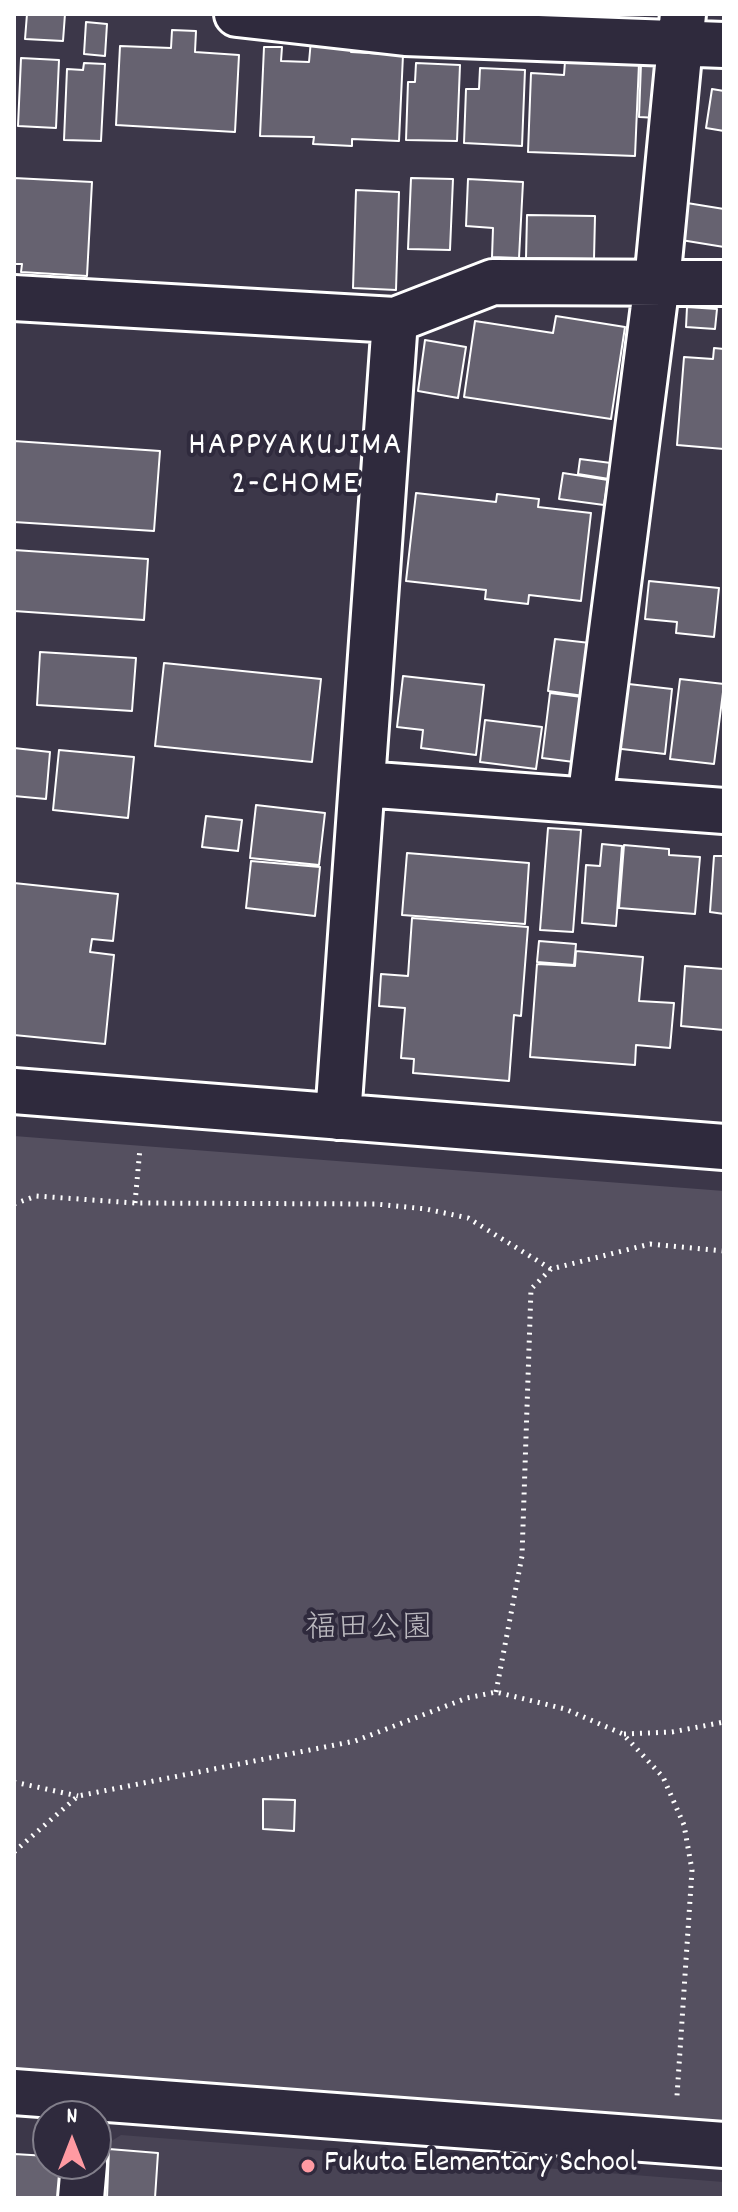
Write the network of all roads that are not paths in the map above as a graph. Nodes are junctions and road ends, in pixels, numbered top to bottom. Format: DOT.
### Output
graph roads {
  1 [pos="237,14"];
  2 [pos="681,29"];
  3 [pos="724,45"];
  4 [pos="657,282"];
  5 [pos="724,283"];
  6 [pos="14,298"];
  7 [pos="395,320"];
  8 [pos="363,784"];
  9 [pos="590,801"];
  10 [pos="724,811"];
  11 [pos="14,1091"];
  12 [pos="338,1117"];
  13 [pos="724,1147"];
  14 [pos="14,2092"];
  15 [pos="53,2100"];
  16 [pos="112,2108"];
  17 [pos="724,2145"];
  1 -- 2 [label="street"];
  2 -- 3 [label="street"];
  2 -- 4 [label="street"];
  4 -- 5 [label="street"];
  4 -- 7 [label="street"];
  4 -- 9 [label="street"];
  6 -- 7 [label="street"];
  7 -- 8 [label="street"];
  8 -- 9 [label="street"];
  8 -- 12 [label="street"];
  9 -- 10 [label="street"];
  11 -- 12 [label="street"];
  12 -- 13 [label="street"];
  14 -- 15 [label="street"];
  16 -- 17 [label="street"];
}
